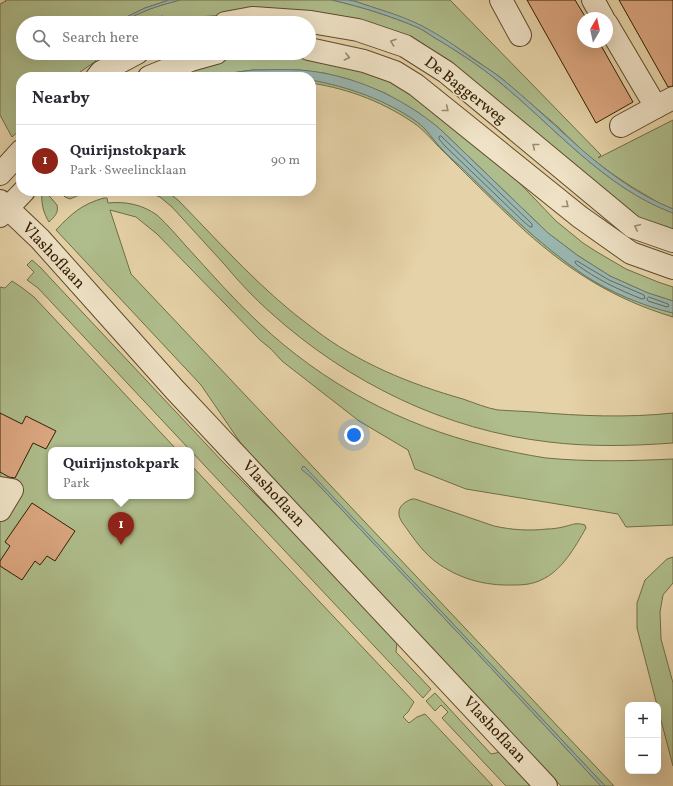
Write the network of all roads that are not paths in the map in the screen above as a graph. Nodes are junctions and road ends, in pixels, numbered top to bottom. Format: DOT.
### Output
graph roads {
  1 [pos="501,0"];
  2 [pos="593,0"];
  3 [pos="600,12"];
  4 [pos="316,23"];
  5 [pos="613,32"];
  6 [pos="520,35"];
  7 [pos="316,51"];
  8 [pos="124,60"];
  9 [pos="191,60"];
  10 [pos="101,72"];
  11 [pos="161,72"];
  12 [pos="664,102"];
  13 [pos="621,126"];
  14 [pos="16,156"];
  15 [pos="0,174"];
  16 [pos="18,196"];
  17 [pos="2,208"];
  18 [pos="673,241"];
  19 [pos="673,268"];
  20 [pos="0,488"];
  21 [pos="0,510"];
  22 [pos="546,786"];
  1 -- 6 [label="street"];
  2 -- 3 [label="street"];
  18 -- 4 [label="street, De Baggerweg, one-way"];
  5 -- 12 [label="street"];
  7 -- 19 [label="street, De Baggerweg, one-way"];
  8 -- 10 [label="street"];
  9 -- 11 [label="street"];
  12 -- 13 [label="street"];
  14 -- 15 [label="street"];
  16 -- 17 [label="street"];
  17 -- 22 [label="street, Vlashoflaan"];
  20 -- 21 [label="street"];
}
